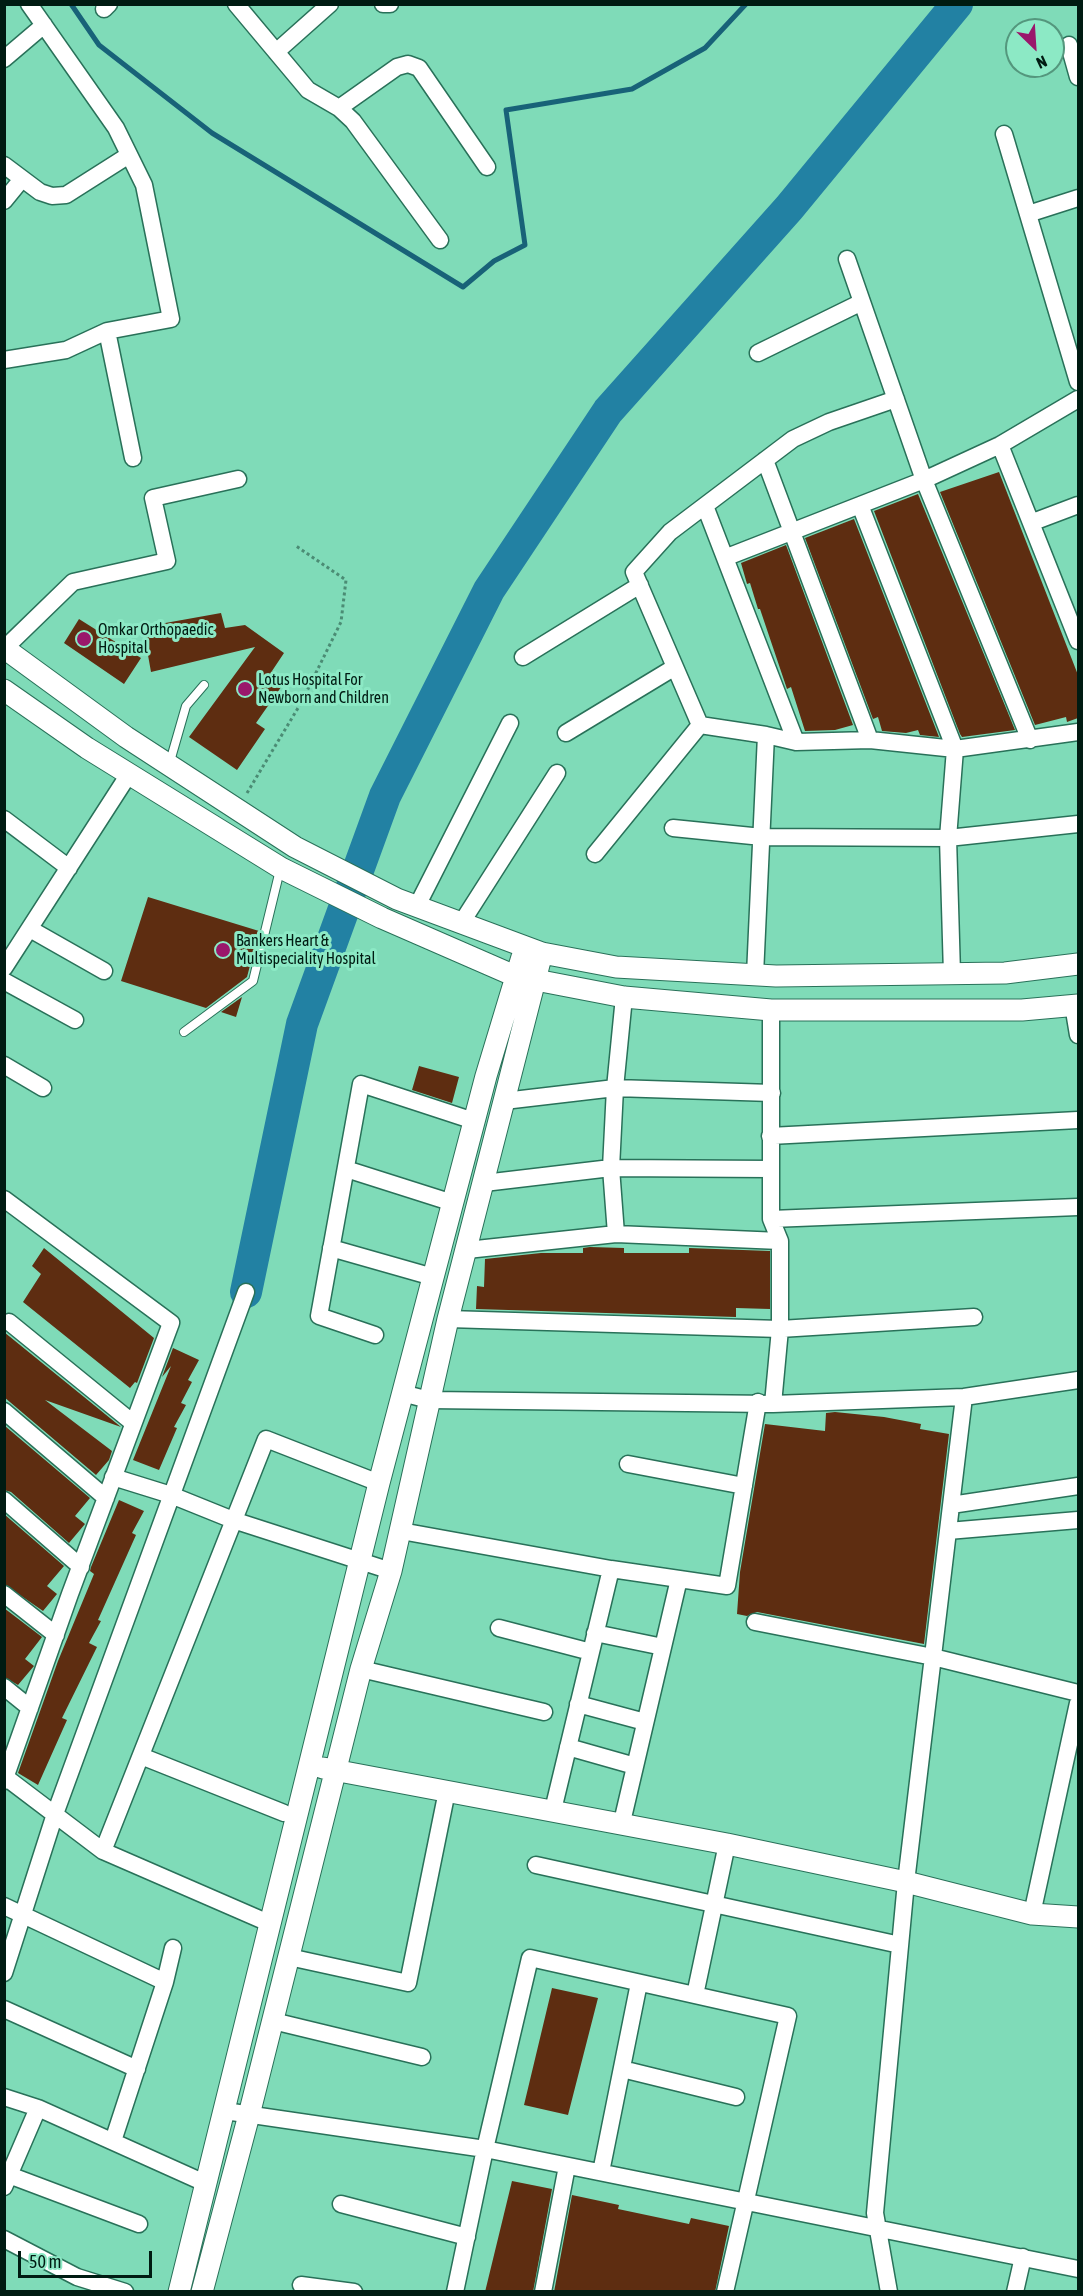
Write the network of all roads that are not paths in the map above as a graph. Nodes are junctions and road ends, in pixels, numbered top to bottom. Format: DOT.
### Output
graph roads {
  1 [pos="29,4"];
  2 [pos="236,4"];
  3 [pos="330,4"];
  4 [pos="383,4"];
  5 [pos="390,4"];
  6 [pos="44,25"];
  7 [pos="1069,45"];
  8 [pos="276,52"];
  9 [pos="4,59"];
  10 [pos="1078,77"];
  11 [pos="339,108"];
  12 [pos="1004,134"];
  13 [pos="129,155"];
  14 [pos="4,165"];
  15 [pos="487,167"];
  16 [pos="22,180"];
  17 [pos="1078,198"];
  18 [pos="4,201"];
  19 [pos="1028,214"];
  20 [pos="440,240"];
  21 [pos="847,259"];
  22 [pos="862,302"];
  23 [pos="106,331"];
  24 [pos="758,353"];
  25 [pos="4,360"];
  26 [pos="1078,382"];
  27 [pos="896,399"];
  28 [pos="1078,399"];
  29 [pos="1000,445"];
  30 [pos="133,458"];
  31 [pos="765,460"];
  32 [pos="238,479"];
  33 [pos="924,480"];
  34 [pos="861,505"];
  35 [pos="1078,505"];
  36 [pos="705,506"];
  37 [pos="1033,522"];
  38 [pos="793,531"];
  39 [pos="727,557"];
  40 [pos="640,585"];
  41 [pos="1072,606"];
  42 [pos="1078,641"];
  43 [pos="5,648"];
  44 [pos="523,657"];
  45 [pos="675,667"];
  46 [pos="204,685"];
  47 [pos="4,690"];
  48 [pos="510,723"];
  49 [pos="700,725"];
  50 [pos="1078,732"];
  51 [pos="566,733"];
  52 [pos="766,735"];
  53 [pos="870,740"];
  54 [pos="1030,740"];
  55 [pos="796,742"];
  56 [pos="955,748"];
  57 [pos="169,765"];
  58 [pos="129,774"];
  59 [pos="557,774"];
  60 [pos="6,822"];
  61 [pos="1078,824"];
  62 [pos="673,828"];
  63 [pos="762,837"];
  64 [pos="948,838"];
  65 [pos="595,854"];
  66 [pos="69,868"];
  67 [pos="281,868"];
  68 [pos="407,902"];
  69 [pos="462,922"];
  70 [pos="30,929"];
  71 [pos="533,950"];
  72 [pos="1078,964"];
  73 [pos="4,968"];
  74 [pos="104,971"];
  75 [pos="952,974"];
  76 [pos="755,975"];
  77 [pos="525,978"];
  78 [pos="4,981"];
  79 [pos="624,997"];
  80 [pos="1076,1005"];
  81 [pos="771,1010"];
  82 [pos="75,1020"];
  83 [pos="184,1032"];
  84 [pos="1078,1035"];
  85 [pos="4,1065"];
  86 [pos="43,1088"];
  87 [pos="615,1088"];
  88 [pos="772,1093"];
  89 [pos="504,1101"];
  90 [pos="1078,1120"];
  91 [pos="474,1121"];
  92 [pos="770,1137"];
  93 [pos="611,1167"];
  94 [pos="346,1169"];
  95 [pos="770,1169"];
  96 [pos="484,1183"];
  97 [pos="4,1199"];
  98 [pos="453,1203"];
  99 [pos="1078,1207"];
  100 [pos="771,1219"];
  101 [pos="616,1234"];
  102 [pos="780,1240"];
  103 [pos="331,1248"];
  104 [pos="467,1250"];
  105 [pos="433,1278"];
  106 [pos="246,1292"];
  107 [pos="974,1317"];
  108 [pos="448,1319"];
  109 [pos="9,1322"];
  110 [pos="780,1329"];
  111 [pos="375,1335"];
  112 [pos="1078,1380"];
  113 [pos="402,1393"];
  114 [pos="964,1397"];
  115 [pos="429,1400"];
  116 [pos="765,1403"];
  117 [pos="4,1411"];
  118 [pos="134,1423"];
  119 [pos="628,1464"];
  120 [pos="113,1477"];
  121 [pos="379,1483"];
  122 [pos="744,1486"];
  123 [pos="1078,1486"];
  124 [pos="171,1495"];
  125 [pos="106,1498"];
  126 [pos="4,1500"];
  127 [pos="951,1505"];
  128 [pos="233,1520"];
  129 [pos="1078,1520"];
  130 [pos="401,1531"];
  131 [pos="948,1532"];
  132 [pos="360,1561"];
  133 [pos="81,1567"];
  134 [pos="611,1569"];
  135 [pos="391,1571"];
  136 [pos="679,1579"];
  137 [pos="4,1594"];
  138 [pos="755,1622"];
  139 [pos="499,1628"];
  140 [pos="595,1633"];
  141 [pos="56,1635"];
  142 [pos="663,1647"];
  143 [pos="591,1652"];
  144 [pos="933,1657"];
  145 [pos="361,1669"];
  146 [pos="4,1687"];
  147 [pos="1078,1693"];
  148 [pos="1078,1703"];
  149 [pos="578,1704"];
  150 [pos="30,1708"];
  151 [pos="544,1712"];
  152 [pos="645,1722"];
  153 [pos="568,1747"];
  154 [pos="141,1756"];
  155 [pos="311,1765"];
  156 [pos="635,1766"];
  157 [pos="336,1771"];
  158 [pos="5,1778"];
  159 [pos="447,1791"];
  160 [pos="553,1810"];
  161 [pos="284,1813"];
  162 [pos="55,1815"];
  163 [pos="621,1822"];
  164 [pos="727,1844"];
  165 [pos="103,1851"];
  166 [pos="536,1865"];
  167 [pos="906,1882"];
  168 [pos="4,1906"];
  169 [pos="714,1906"];
  170 [pos="23,1914"];
  171 [pos="1032,1914"];
  172 [pos="1078,1917"];
  173 [pos="271,1924"];
  174 [pos="900,1945"];
  175 [pos="173,1948"];
  176 [pos="289,1957"];
  177 [pos="4,1973"];
  178 [pos="165,1982"];
  179 [pos="639,1983"];
  180 [pos="695,1995"];
  181 [pos="4,2009"];
  182 [pos="273,2021"];
  183 [pos="422,2057"];
  184 [pos="137,2069"];
  185 [pos="622,2069"];
  186 [pos="4,2097"];
  187 [pos="736,2097"];
  188 [pos="38,2108"];
  189 [pos="225,2111"];
  190 [pos="249,2115"];
  191 [pos="113,2141"];
  192 [pos="485,2149"];
  193 [pos="567,2166"];
  194 [pos="601,2172"];
  195 [pos="7,2181"];
  196 [pos="207,2184"];
  197 [pos="746,2201"];
  198 [pos="341,2204"];
  199 [pos="139,2224"];
  200 [pos="878,2228"];
  201 [pos="466,2237"];
  202 [pos="4,2239"];
  203 [pos="1023,2257"];
  204 [pos="1078,2269"];
  205 [pos="301,2285"];
  206 [pos="125,2292"];
  207 [pos="179,2292"];
  208 [pos="202,2292"];
  209 [pos="354,2292"];
  210 [pos="455,2292"];
  211 [pos="543,2292"];
  212 [pos="725,2292"];
  213 [pos="889,2292"];
  214 [pos="1015,2292"];
  1 -- 6 [label="street"];
  2 -- 8 [label="street"];
  3 -- 8 [label="street"];
  4 -- 5 [label="street"];
  6 -- 9 [label="street"];
  6 -- 13 [label="street"];
  7 -- 10 [label="street"];
  8 -- 11 [label="street"];
  11 -- 15 [label="street"];
  11 -- 20 [label="street"];
  12 -- 19 [label="street"];
  13 -- 16 [label="street"];
  13 -- 23 [label="street"];
  14 -- 16 [label="street"];
  16 -- 18 [label="street"];
  17 -- 19 [label="street"];
  19 -- 26 [label="street"];
  21 -- 22 [label="street"];
  22 -- 24 [label="street"];
  22 -- 27 [label="street"];
  23 -- 25 [label="street"];
  23 -- 30 [label="street"];
  27 -- 31 [label="street"];
  27 -- 33 [label="street"];
  28 -- 29 [label="street"];
  29 -- 33 [label="street"];
  29 -- 37 [label="street"];
  31 -- 36 [label="street"];
  31 -- 38 [label="street"];
  32 -- 43 [label="street"];
  33 -- 34 [label="street"];
  33 -- 54 [label="street"];
  34 -- 38 [label="street"];
  34 -- 56 [label="street"];
  35 -- 37 [label="street"];
  36 -- 39 [label="street"];
  36 -- 40 [label="street"];
  37 -- 41 [label="street"];
  38 -- 39 [label="street"];
  38 -- 53 [label="street"];
  39 -- 55 [label="street"];
  40 -- 44 [label="street"];
  40 -- 45 [label="street"];
  41 -- 42 [label="street"];
  43 -- 57 [label="street"];
  45 -- 49 [label="street"];
  45 -- 51 [label="street"];
  46 -- 57 [label="lane"];
  47 -- 58 [label="street"];
  48 -- 68 [label="street"];
  49 -- 52 [label="street"];
  49 -- 65 [label="street"];
  50 -- 54 [label="street"];
  52 -- 55 [label="street"];
  52 -- 63 [label="street"];
  53 -- 55 [label="street"];
  53 -- 56 [label="street"];
  54 -- 56 [label="street"];
  56 -- 64 [label="street"];
  57 -- 68 [label="street"];
  58 -- 66 [label="street"];
  58 -- 67 [label="street"];
  59 -- 69 [label="street"];
  60 -- 66 [label="street"];
  61 -- 64 [label="street"];
  62 -- 63 [label="street"];
  63 -- 64 [label="street"];
  63 -- 76 [label="street"];
  64 -- 75 [label="street"];
  66 -- 70 [label="street"];
  67 -- 77 [label="street"];
  67 -- 83 [label="lane"];
  68 -- 69 [label="street"];
  69 -- 71 [label="street"];
  70 -- 73 [label="street"];
  70 -- 74 [label="street"];
  71 -- 76 [label="street"];
  71 -- 77 [label="street"];
  72 -- 75 [label="street"];
  75 -- 76 [label="street"];
  77 -- 79 [label="street"];
  77 -- 89 [label="street"];
  77 -- 91 [label="street"];
  78 -- 82 [label="street"];
  79 -- 81 [label="street"];
  79 -- 87 [label="street"];
  80 -- 81 [label="street"];
  80 -- 84 [label="street"];
  81 -- 88 [label="street"];
  85 -- 86 [label="street"];
  87 -- 88 [label="street"];
  87 -- 89 [label="street"];
  87 -- 93 [label="street"];
  88 -- 92 [label="street"];
  89 -- 96 [label="street"];
  90 -- 92 [label="street"];
  91 -- 94 [label="street"];
  91 -- 98 [label="street"];
  92 -- 95 [label="street"];
  93 -- 95 [label="street"];
  93 -- 96 [label="street"];
  93 -- 101 [label="street"];
  94 -- 98 [label="street"];
  94 -- 103 [label="street"];
  95 -- 100 [label="street"];
  96 -- 104 [label="street"];
  97 -- 118 [label="street"];
  98 -- 105 [label="street"];
  99 -- 100 [label="street"];
  100 -- 102 [label="street"];
  101 -- 102 [label="street"];
  101 -- 104 [label="street"];
  102 -- 110 [label="street"];
  103 -- 105 [label="street"];
  103 -- 111 [label="street"];
  104 -- 108 [label="street"];
  105 -- 113 [label="street"];
  106 -- 124 [label="street"];
  107 -- 110 [label="street"];
  108 -- 110 [label="street"];
  108 -- 115 [label="street"];
  109 -- 118 [label="street"];
  110 -- 116 [label="street"];
  112 -- 114 [label="street"];
  113 -- 115 [label="street"];
  113 -- 121 [label="street"];
  114 -- 116 [label="street"];
  114 -- 127 [label="street"];
  115 -- 116 [label="street"];
  115 -- 130 [label="street"];
  116 -- 122 [label="street"];
  117 -- 125 [label="street"];
  118 -- 120 [label="street"];
  119 -- 122 [label="street"];
  120 -- 124 [label="street"];
  120 -- 125 [label="street"];
  121 -- 128 [label="street"];
  121 -- 132 [label="street"];
  122 -- 136 [label="street"];
  123 -- 127 [label="street"];
  124 -- 128 [label="street"];
  124 -- 162 [label="street"];
  125 -- 133 [label="street"];
  126 -- 133 [label="street"];
  127 -- 131 [label="street"];
  128 -- 132 [label="street"];
  128 -- 154 [label="street"];
  129 -- 131 [label="street"];
  130 -- 134 [label="street"];
  130 -- 135 [label="street"];
  131 -- 144 [label="street"];
  132 -- 135 [label="street"];
  132 -- 155 [label="street"];
  133 -- 141 [label="street"];
  134 -- 136 [label="street"];
  134 -- 140 [label="street"];
  135 -- 145 [label="street"];
  136 -- 142 [label="street"];
  137 -- 141 [label="street"];
  138 -- 144 [label="street"];
  139 -- 143 [label="street"];
  140 -- 142 [label="street"];
  140 -- 143 [label="street"];
  141 -- 150 [label="street"];
  142 -- 152 [label="street"];
  143 -- 149 [label="street"];
  144 -- 147 [label="street"];
  144 -- 167 [label="street"];
  145 -- 151 [label="street"];
  145 -- 157 [label="street"];
  146 -- 150 [label="street"];
  148 -- 171 [label="street"];
  149 -- 152 [label="street"];
  149 -- 153 [label="street"];
  150 -- 158 [label="street"];
  152 -- 156 [label="street"];
  153 -- 156 [label="street"];
  153 -- 160 [label="street"];
  154 -- 161 [label="street"];
  154 -- 165 [label="street"];
  155 -- 157 [label="street"];
  155 -- 173 [label="street"];
  156 -- 163 [label="street"];
  157 -- 159 [label="street"];
  157 -- 176 [label="street"];
  158 -- 162 [label="street"];
  159 -- 160 [label="street"];
  159 -- 176 [label="street"];
  160 -- 163 [label="street"];
  162 -- 165 [label="street"];
  162 -- 170 [label="street"];
  163 -- 164 [label="street"];
  164 -- 167 [label="street"];
  164 -- 169 [label="street"];
  165 -- 173 [label="street"];
  166 -- 169 [label="street"];
  167 -- 171 [label="street"];
  167 -- 174 [label="street"];
  168 -- 170 [label="street"];
  169 -- 174 [label="street"];
  169 -- 180 [label="street"];
  170 -- 177 [label="street"];
  170 -- 178 [label="street"];
  171 -- 172 [label="street"];
  173 -- 189 [label="street"];
  174 -- 200 [label="street"];
  175 -- 178 [label="street"];
  176 -- 182 [label="street"];
  178 -- 184 [label="street"];
  179 -- 180 [label="street"];
  179 -- 185 [label="street"];
  179 -- 192 [label="street"];
  180 -- 197 [label="street"];
  181 -- 184 [label="street"];
  182 -- 183 [label="street"];
  182 -- 190 [label="street"];
  184 -- 191 [label="street"];
  185 -- 187 [label="street"];
  185 -- 194 [label="street"];
  186 -- 188 [label="street"];
  188 -- 191 [label="street"];
  188 -- 195 [label="street"];
  189 -- 190 [label="street"];
  189 -- 196 [label="street"];
  190 -- 192 [label="street"];
  190 -- 208 [label="street"];
  191 -- 196 [label="street"];
  192 -- 193 [label="street"];
  192 -- 201 [label="street"];
  193 -- 194 [label="street"];
  193 -- 211 [label="street"];
  194 -- 197 [label="street"];
  195 -- 199 [label="street"];
  196 -- 207 [label="street"];
  197 -- 200 [label="street"];
  197 -- 212 [label="street"];
  198 -- 201 [label="street"];
  200 -- 203 [label="street"];
  200 -- 213 [label="street"];
  201 -- 210 [label="street"];
  202 -- 206 [label="street"];
  203 -- 204 [label="street"];
  203 -- 214 [label="street"];
  205 -- 209 [label="street"];
}
